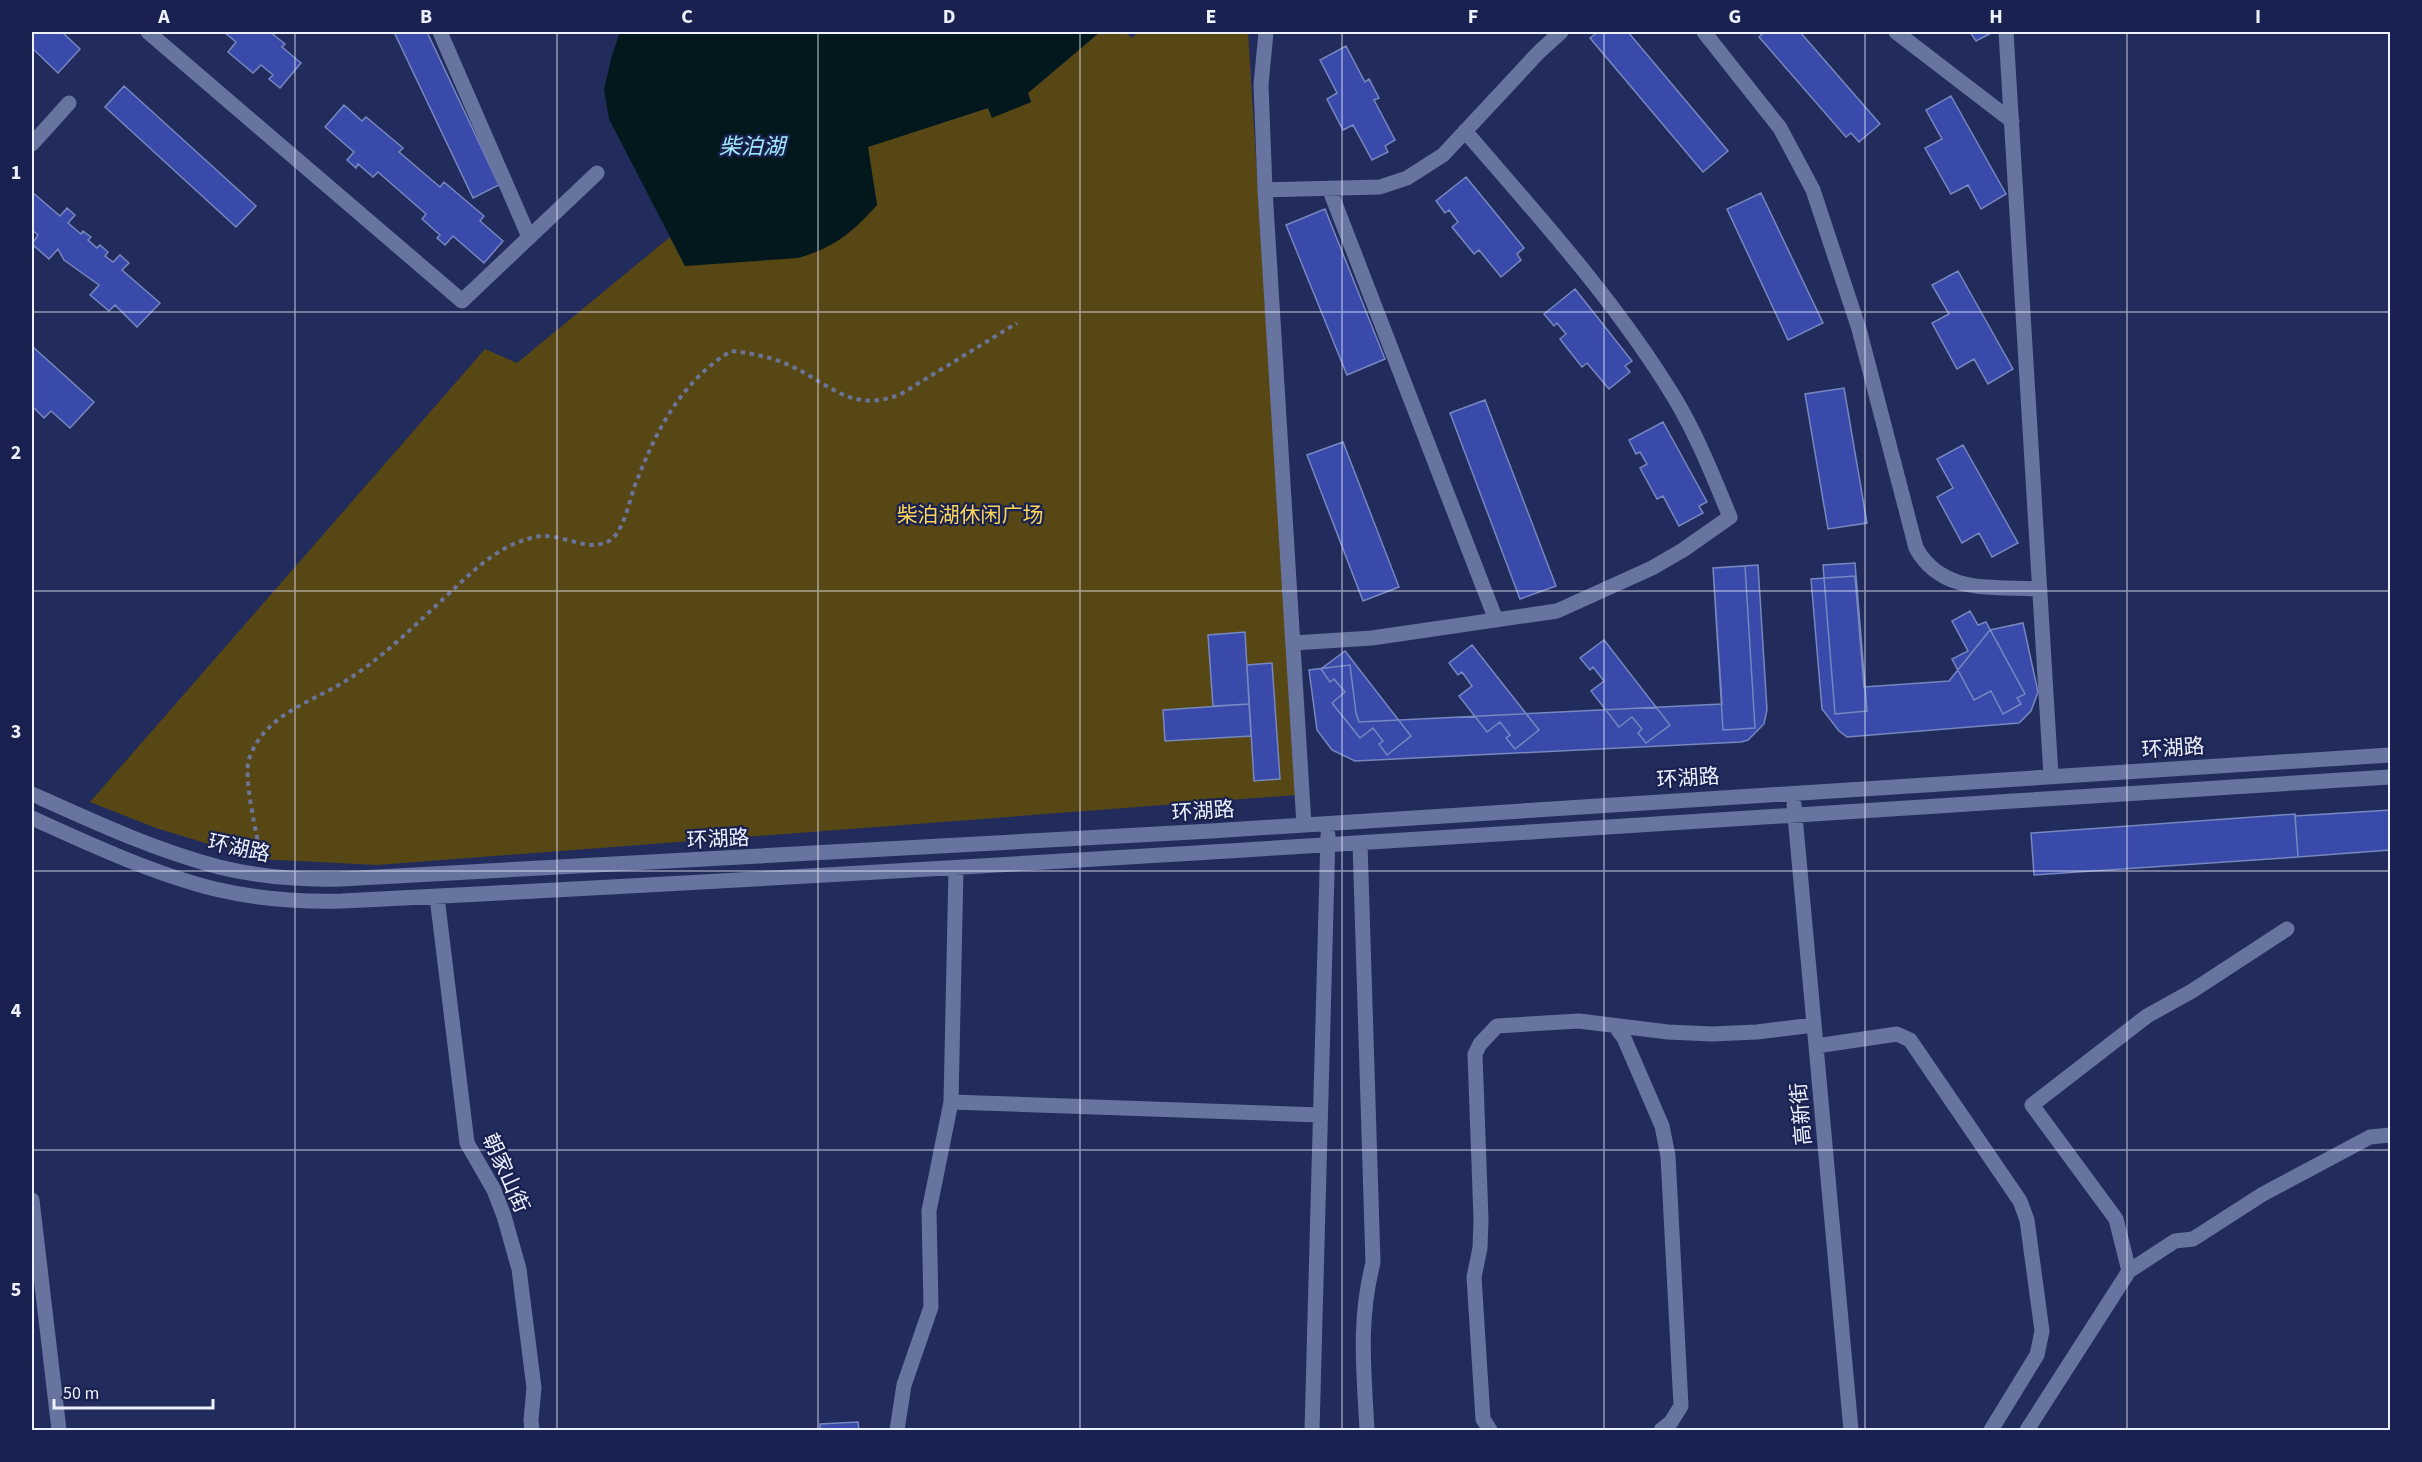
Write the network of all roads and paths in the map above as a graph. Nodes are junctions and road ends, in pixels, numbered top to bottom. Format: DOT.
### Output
graph roads {
  1 [pos="148,32"];
  2 [pos="440,32"];
  3 [pos="1266,32"];
  4 [pos="1561,32"];
  5 [pos="1704,32"];
  6 [pos="1896,32"];
  7 [pos="2006,32"];
  8 [pos="165,37"];
  9 [pos="69,103"];
  10 [pos="2012,121"];
  11 [pos="1465,131"];
  12 [pos="32,144"];
  13 [pos="597,173"];
  14 [pos="1329,188"];
  15 [pos="1265,190"];
  16 [pos="529,237"];
  17 [pos="1017,323"];
  18 [pos="2040,589"];
  19 [pos="1497,620"];
  20 [pos="1293,644"];
  21 [pos="2391,755"];
  22 [pos="2051,777"];
  23 [pos="2391,777"];
  24 [pos="1793,793"];
  25 [pos="32,794"];
  26 [pos="1795,815"];
  27 [pos="32,818"];
  28 [pos="1328,823"];
  29 [pos="1304,825"];
  30 [pos="1360,843"];
  31 [pos="1327,846"];
  32 [pos="956,869"];
  33 [pos="264,876"];
  34 [pos="437,897"];
  35 [pos="2287,929"];
  36 [pos="1814,1025"];
  37 [pos="1616,1027"];
  38 [pos="1816,1046"];
  39 [pos="951,1102"];
  40 [pos="1320,1115"];
  41 [pos="2391,1135"];
  42 [pos="32,1200"];
  43 [pos="2129,1271"];
  44 [pos="59,1431"];
  45 [pos="532,1431"];
  46 [pos="897,1431"];
  47 [pos="1312,1431"];
  48 [pos="1367,1431"];
  49 [pos="1490,1431"];
  50 [pos="1661,1431"];
  51 [pos="1851,1431"];
  52 [pos="1991,1431"];
  53 [pos="2027,1431"];
  1 -- 8 [label="street"];
  2 -- 16 [label="street"];
  3 -- 15 [label="street"];
  4 -- 11 [label="street"];
  5 -- 18 [label="street"];
  6 -- 10 [label="street"];
  7 -- 10 [label="street"];
  8 -- 16 [label="street"];
  9 -- 12 [label="street"];
  10 -- 18 [label="street"];
  11 -- 14 [label="street"];
  11 -- 19 [label="street"];
  13 -- 16 [label="street"];
  14 -- 15 [label="street"];
  14 -- 19 [label="street"];
  15 -- 20 [label="street"];
  17 -- 33 [label="path"];
  18 -- 22 [label="street"];
  19 -- 20 [label="street"];
  20 -- 29 [label="street"];
  21 -- 22 [label="street, 环湖路"];
  22 -- 24 [label="street, 环湖路"];
  23 -- 26 [label="street, 环湖路"];
  24 -- 26 [label="street, 高新街"];
  24 -- 28 [label="street, 环湖路"];
  25 -- 33 [label="street, 环湖路"];
  26 -- 30 [label="street, 环湖路"];
  26 -- 36 [label="street, 高新街"];
  27 -- 34 [label="street, 环湖路"];
  28 -- 29 [label="street, 环湖路"];
  28 -- 31 [label="street"];
  29 -- 33 [label="street, 环湖路"];
  30 -- 31 [label="street, 环湖路"];
  30 -- 48 [label="street"];
  31 -- 32 [label="street, 环湖路"];
  31 -- 40 [label="street"];
  32 -- 34 [label="street, 环湖路"];
  32 -- 39 [label="street"];
  34 -- 45 [label="street, 朝家山街"];
  35 -- 43 [label="street"];
  36 -- 37 [label="street"];
  36 -- 38 [label="street, 高新街"];
  37 -- 49 [label="street"];
  37 -- 50 [label="street"];
  38 -- 51 [label="street, 高新街"];
  38 -- 52 [label="street"];
  39 -- 40 [label="street"];
  39 -- 46 [label="street"];
  40 -- 47 [label="street"];
  41 -- 43 [label="street"];
  42 -- 44 [label="street"];
  43 -- 53 [label="street"];
}
